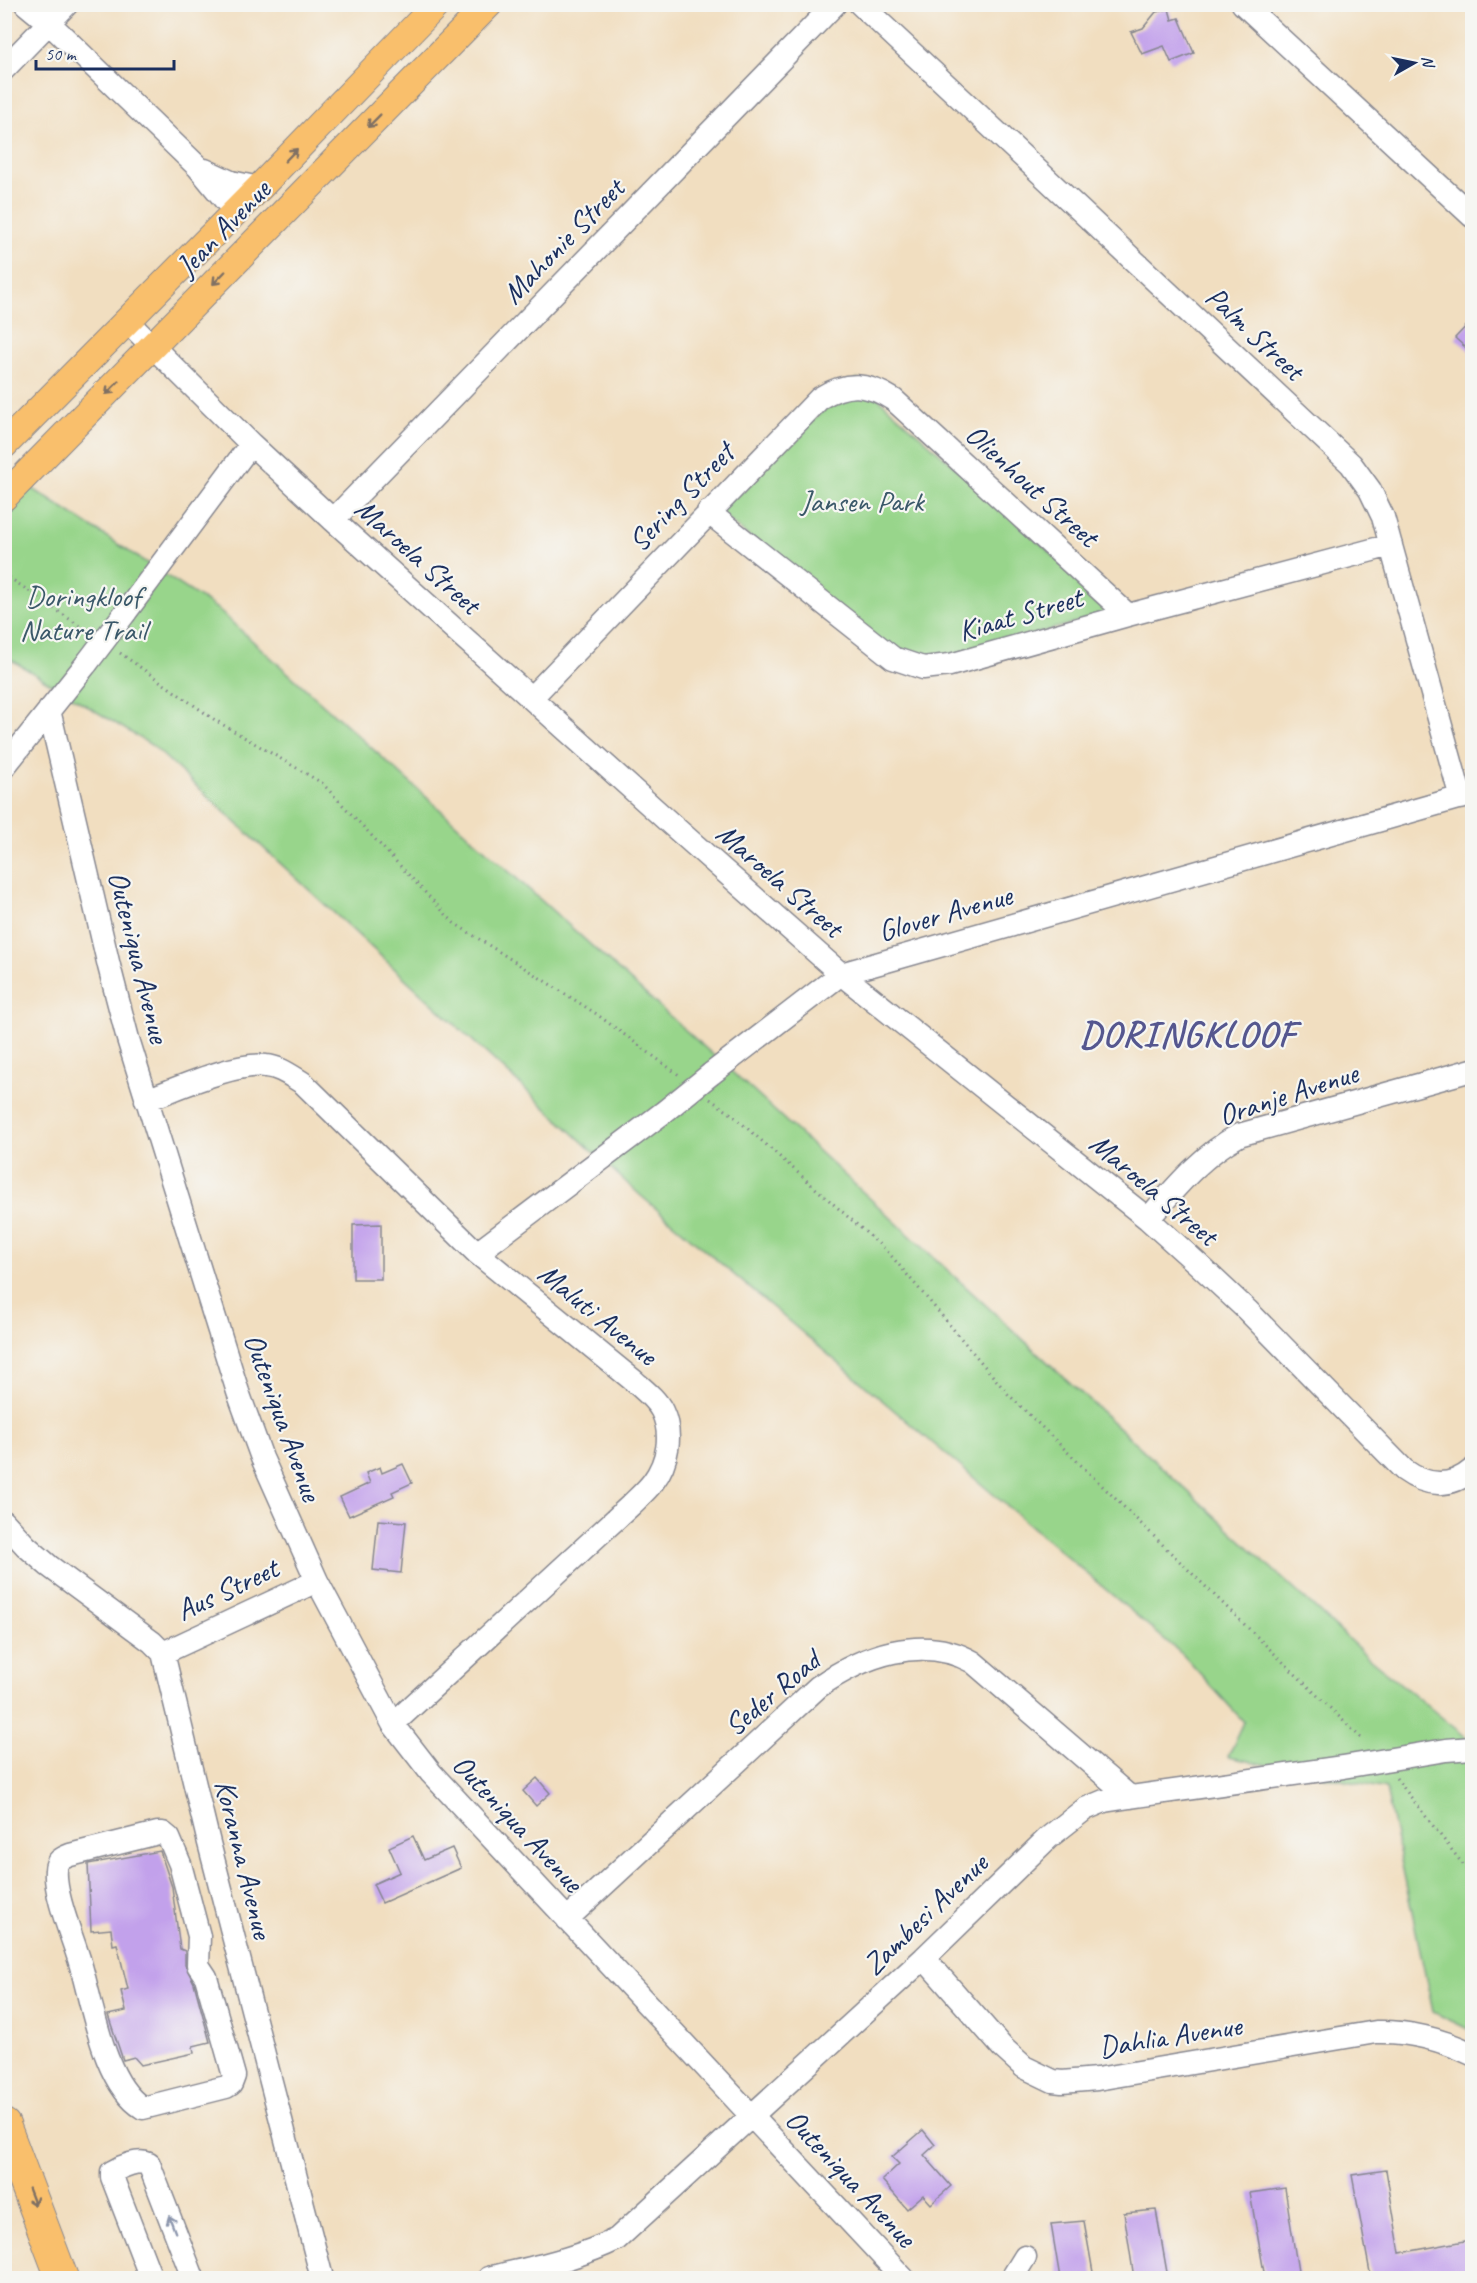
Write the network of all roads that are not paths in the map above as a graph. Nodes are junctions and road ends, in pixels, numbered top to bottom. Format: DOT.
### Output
graph roads {
  1 [pos="26,4"];
  2 [pos="66,4"];
  3 [pos="437,4"];
  4 [pos="473,4"];
  5 [pos="489,4"];
  6 [pos="835,4"];
  7 [pos="860,4"];
  8 [pos="1243,4"];
  9 [pos="49,23"];
  10 [pos="4,69"];
  11 [pos="361,82"];
  12 [pos="198,167"];
  13 [pos="259,188"];
  14 [pos="235,212"];
  15 [pos="1473,216"];
  16 [pos="127,321"];
  17 [pos="153,346"];
  18 [pos="894,400"];
  19 [pos="12,437"];
  20 [pos="251,444"];
  21 [pos="4,497"];
  22 [pos="708,512"];
  23 [pos="333,520"];
  24 [pos="1391,544"];
  25 [pos="1128,615"];
  26 [pos="531,698"];
  27 [pos="49,710"];
  28 [pos="4,767"];
  29 [pos="1467,796"];
  30 [pos="841,974"];
  31 [pos="1473,1070"];
  32 [pos="146,1100"];
  33 [pos="1148,1220"];
  34 [pos="477,1253"];
  35 [pos="1473,1470"];
  36 [pos="4,1522"];
  37 [pos="317,1581"];
  38 [pos="162,1653"];
  39 [pos="393,1724"];
  40 [pos="1473,1748"];
  41 [pos="1130,1797"];
  42 [pos="567,1919"];
  43 [pos="232,1933"];
  44 [pos="199,1942"];
  45 [pos="924,1958"];
  46 [pos="241,1967"];
  47 [pos="206,1977"];
  48 [pos="1473,2054"];
  49 [pos="752,2116"];
  50 [pos="4,2125"];
  51 [pos="44,2229"];
  52 [pos="1025,2257"];
  53 [pos="62,2278"];
  54 [pos="67,2278"];
  55 [pos="151,2278"];
  56 [pos="193,2278"];
  57 [pos="322,2278"];
  58 [pos="489,2278"];
  59 [pos="903,2278"];
  60 [pos="1012,2278"];
  1 -- 9 [label="street"];
  2 -- 9 [label="street"];
  3 -- 11 [label="main road, Jean Avenue"];
  4 -- 11 [label="main road"];
  5 -- 17 [label="main road, Jean Avenue, one-way"];
  6 -- 23 [label="street, Mahonie Street"];
  7 -- 24 [label="street, Palm Street"];
  8 -- 15 [label="street"];
  9 -- 10 [label="street"];
  9 -- 12 [label="street"];
  13 -- 11 [label="main road, Jean Avenue, one-way"];
  12 -- 13 [label="street"];
  12 -- 14 [label="street"];
  13 -- 14 [label="main road, Jean Avenue"];
  14 -- 16 [label="main road, Jean Avenue"];
  16 -- 17 [label="street, Maroela Street"];
  16 -- 19 [label="main road, Jean Avenue"];
  17 -- 19 [label="main road"];
  17 -- 20 [label="street, Maroela Street"];
  17 -- 21 [label="main road, Jean Avenue, one-way"];
  18 -- 22 [label="street, Sering Street"];
  18 -- 25 [label="street, Olienhout Street"];
  20 -- 23 [label="street, Maroela Street"];
  20 -- 27 [label="street, bridge"];
  22 -- 25 [label="street, Kiaat Street"];
  22 -- 26 [label="street, Sering Street"];
  23 -- 26 [label="street, Maroela Street"];
  24 -- 25 [label="street, Kiaat Street"];
  24 -- 29 [label="street, Palm Street"];
  26 -- 30 [label="street, Maroela Street"];
  27 -- 28 [label="street"];
  27 -- 32 [label="street, Outeniqua Avenue"];
  29 -- 30 [label="street, Glover Avenue"];
  30 -- 33 [label="street, Maroela Street"];
  30 -- 34 [label="street, Glover Avenue, bridge"];
  31 -- 33 [label="street, Oranje Avenue"];
  32 -- 34 [label="street, Maluti Avenue"];
  32 -- 37 [label="street, Outeniqua Avenue"];
  33 -- 35 [label="street, Maroela Street"];
  34 -- 39 [label="street, Maluti Avenue"];
  36 -- 38 [label="street"];
  37 -- 38 [label="street, Aus Street"];
  37 -- 39 [label="street, Outeniqua Avenue"];
  38 -- 43 [label="street, Koranna Avenue"];
  39 -- 42 [label="street, Outeniqua Avenue"];
  40 -- 41 [label="street, Zambesi Avenue"];
  41 -- 42 [label="street, Seder Road"];
  41 -- 45 [label="street, Zambesi Avenue"];
  42 -- 49 [label="street, Outeniqua Avenue"];
  43 -- 44 [label="street"];
  43 -- 46 [label="street, Koranna Avenue"];
  44 -- 47 [label="street"];
  44 -- 47 [label="street"];
  45 -- 48 [label="street, Dahlia Avenue"];
  45 -- 49 [label="street, Zambesi Avenue"];
  46 -- 47 [label="street"];
  46 -- 57 [label="street, Koranna Avenue"];
  49 -- 58 [label="street, Zambesi Avenue"];
  49 -- 59 [label="street, Outeniqua Avenue"];
  50 -- 51 [label="highway, one-way"];
  51 -- 53 [label="highway"];
  51 -- 54 [label="highway"];
  52 -- 60 [label="street"];
  56 -- 55 [label="street, one-way"];
}
